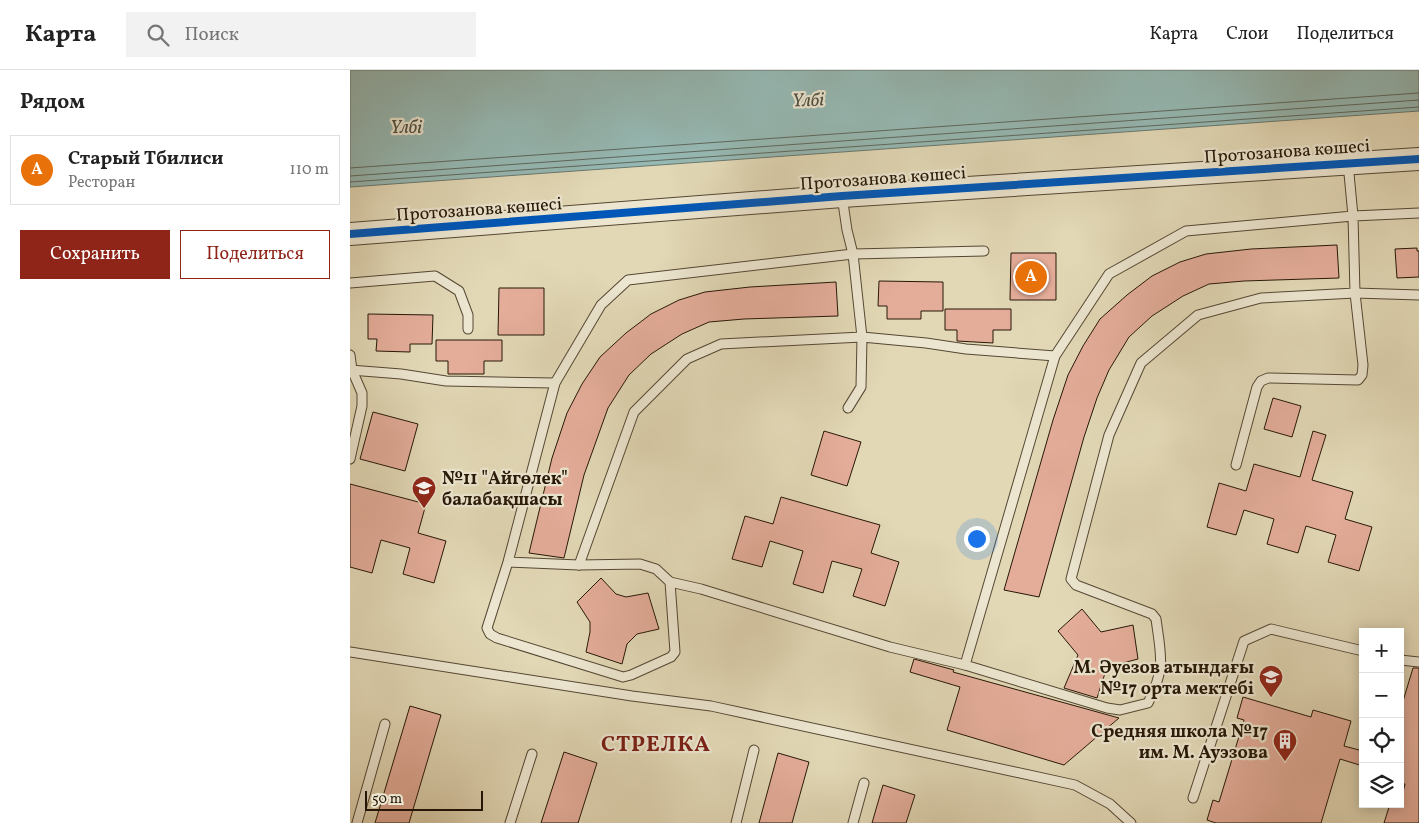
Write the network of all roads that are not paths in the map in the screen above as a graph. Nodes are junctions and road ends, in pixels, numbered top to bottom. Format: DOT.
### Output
graph roads {
  1 [pos="1419,159"];
  2 [pos="1348,162"];
  3 [pos="842,196"];
  4 [pos="1419,213"];
  5 [pos="1353,216"];
  6 [pos="350,234"];
  7 [pos="984,251"];
  8 [pos="853,254"];
  9 [pos="350,284"];
  10 [pos="1355,293"];
  11 [pos="1419,295"];
  12 [pos="468,329"];
  13 [pos="862,337"];
  14 [pos="350,355"];
  15 [pos="1055,356"];
  16 [pos="351,370"];
  17 [pos="555,383"];
  18 [pos="848,408"];
  19 [pos="350,459"];
  20 [pos="1236,465"];
  21 [pos="508,562"];
  22 [pos="579,565"];
  23 [pos="670,582"];
  24 [pos="1359,650"];
  25 [pos="350,652"];
  26 [pos="1404,660"];
  27 [pos="1419,662"];
  28 [pos="965,665"];
  29 [pos="385,724"];
  30 [pos="754,750"];
  31 [pos="532,754"];
  32 [pos="864,783"];
  33 [pos="1193,798"];
  34 [pos="357,823"];
  35 [pos="510,823"];
  36 [pos="736,823"];
  37 [pos="853,823"];
  38 [pos="1131,823"];
  1 -- 2 [label="street, Протозанова көшесі"];
  2 -- 3 [label="street, Протозанова көшесі"];
  2 -- 5 [label="lane"];
  3 -- 6 [label="street, Протозанова көшесі"];
  3 -- 8 [label="lane"];
  4 -- 5 [label="lane"];
  5 -- 10 [label="lane"];
  5 -- 15 [label="lane"];
  7 -- 8 [label="lane"];
  8 -- 13 [label="lane"];
  8 -- 17 [label="lane"];
  9 -- 12 [label="lane"];
  10 -- 11 [label="lane"];
  10 -- 20 [label="lane"];
  10 -- 28 [label="lane"];
  13 -- 15 [label="lane"];
  13 -- 18 [label="lane"];
  13 -- 22 [label="lane"];
  14 -- 16 [label="lane"];
  15 -- 28 [label="lane"];
  16 -- 17 [label="lane"];
  16 -- 19 [label="lane"];
  17 -- 21 [label="lane"];
  21 -- 22 [label="lane"];
  21 -- 23 [label="lane"];
  22 -- 23 [label="lane"];
  23 -- 28 [label="lane"];
  24 -- 33 [label="lane"];
  25 -- 38 [label="lane"];
  26 -- 27 [label="lane"];
  29 -- 34 [label="lane"];
  30 -- 36 [label="lane"];
  31 -- 35 [label="lane"];
  32 -- 37 [label="lane"];
}
